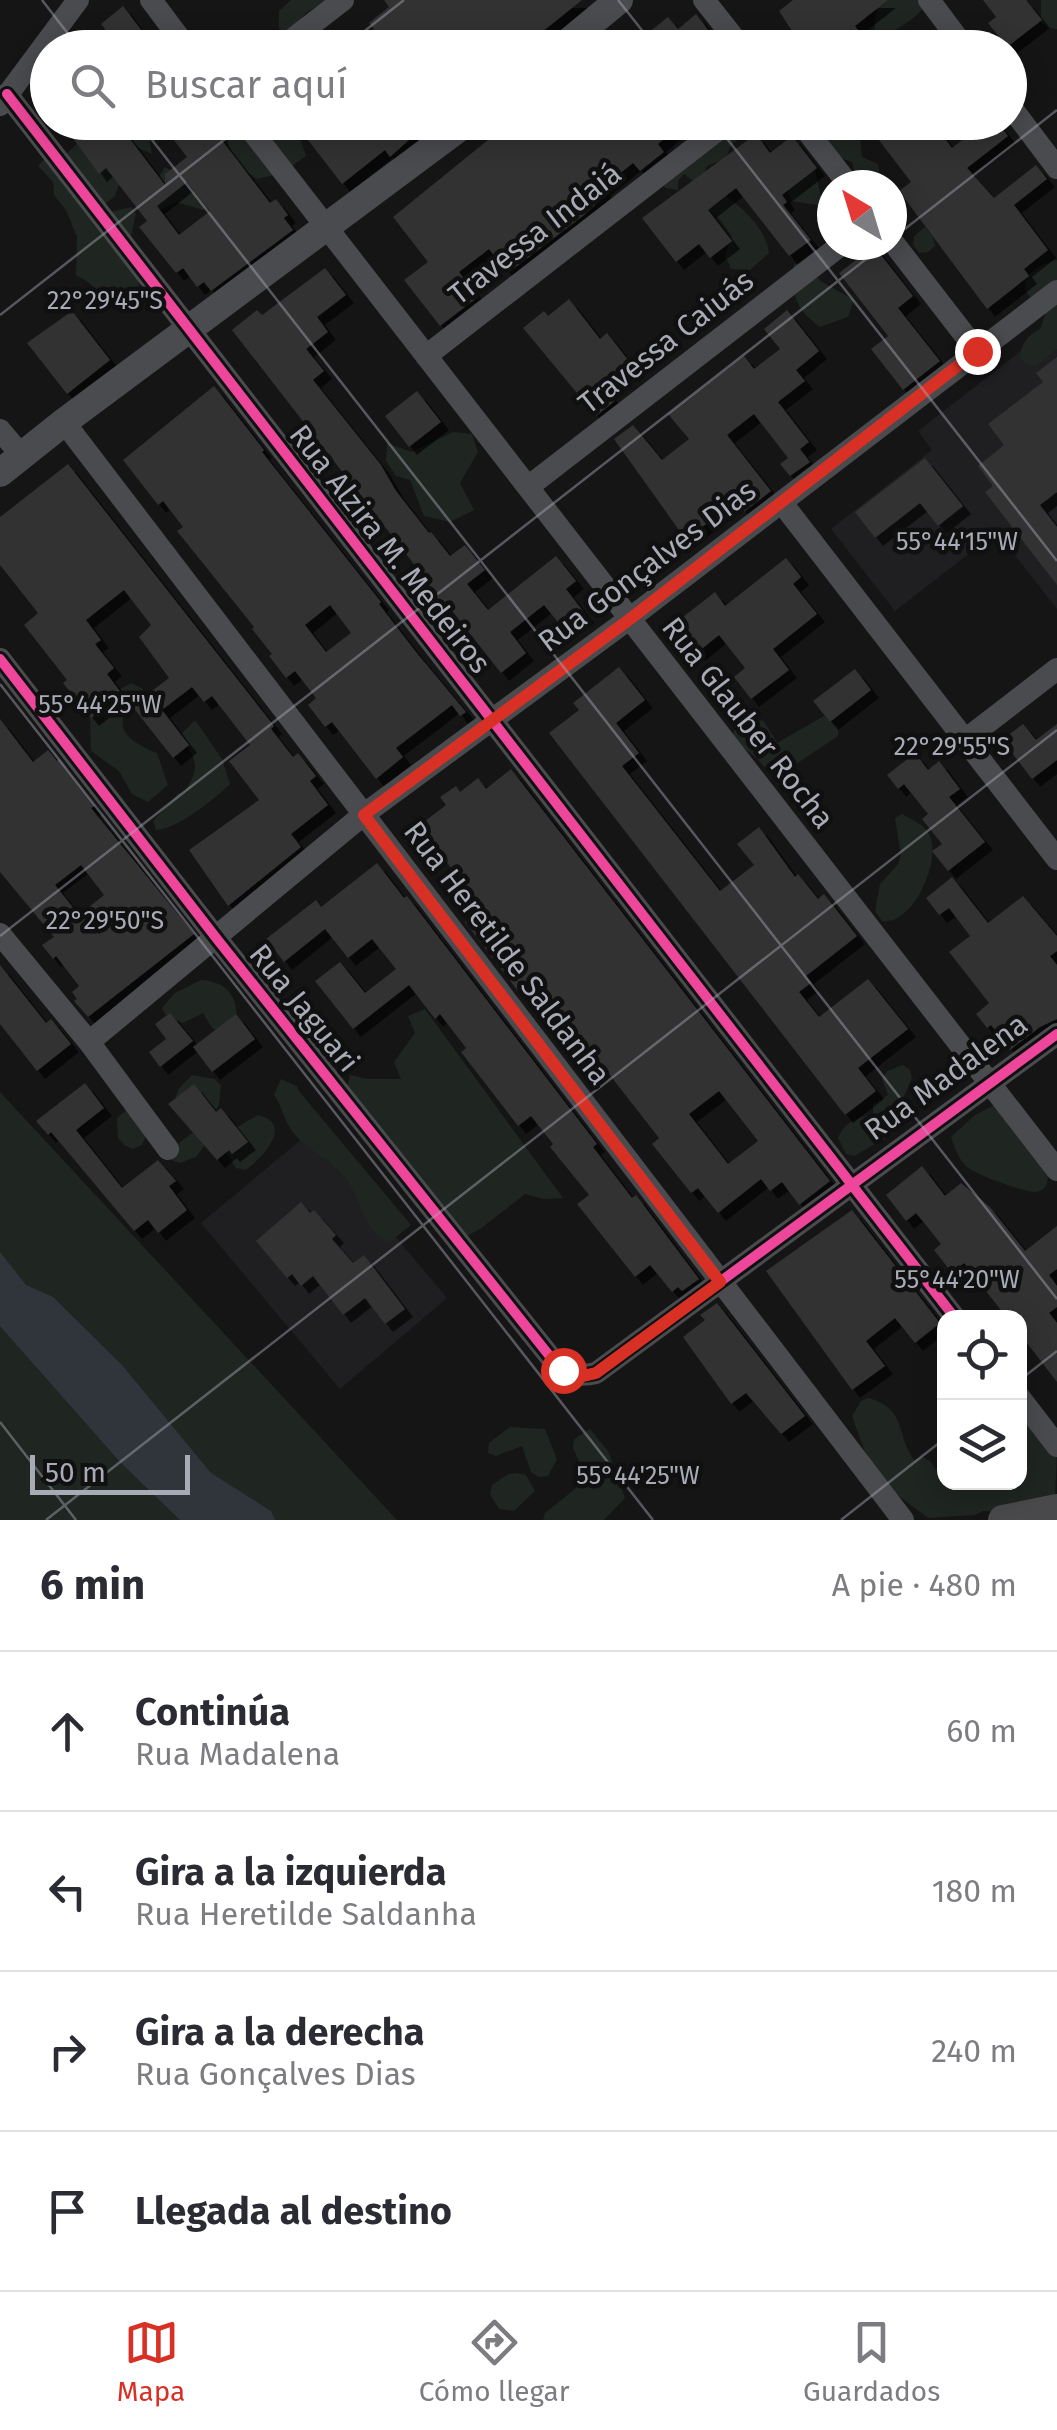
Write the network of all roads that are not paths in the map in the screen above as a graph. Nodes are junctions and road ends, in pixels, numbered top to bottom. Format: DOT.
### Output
graph roads {
  1 [pos="78,0"];
  2 [pos="151,0"];
  3 [pos="343,0"];
  4 [pos="619,0"];
  5 [pos="704,0"];
  6 [pos="929,0"];
  7 [pos="56,30"];
  8 [pos="174,30"];
  9 [pos="305,30"];
  10 [pos="582,30"];
  11 [pos="728,30"];
  12 [pos="952,30"];
  13 [pos="30,64"];
  14 [pos="4,99"];
  15 [pos="1027,128"];
  16 [pos="30,132"];
  17 [pos="37,140"];
  18 [pos="260,140"];
  19 [pos="444,140"];
  20 [pos="705,140"];
  21 [pos="814,140"];
  22 [pos="1057,168"];
  23 [pos="837,170"];
  24 [pos="328,229"];
  25 [pos="823,260"];
  26 [pos="907,260"];
  27 [pos="1057,290"];
  28 [pos="188,329"];
  29 [pos="977,351"];
  30 [pos="426,356"];
  31 [pos="64,422"];
  32 [pos="0,430"];
  33 [pos="11,465"];
  34 [pos="528,487"];
  35 [pos="782,503"];
  36 [pos="630,619"];
  37 [pos="0,660"];
  38 [pos="1057,670"];
  39 [pos="490,720"];
  40 [pos="965,740"];
  41 [pos="364,815"];
  42 [pos="1057,859"];
  43 [pos="0,934"];
  44 [pos="217,939"];
  45 [pos="1057,1034"];
  46 [pos="89,1042"];
  47 [pos="988,1082"];
  48 [pos="168,1148"];
  49 [pos="1057,1170"];
  50 [pos="850,1185"];
  51 [pos="720,1282"];
  52 [pos="950,1310"];
  53 [pos="579,1377"];
  54 [pos="1022,1400"];
  55 [pos="1057,1446"];
  56 [pos="1057,1509"];
  57 [pos="903,1520"];
  58 [pos="1002,1520"];
  1 -- 7 [label="street"];
  2 -- 8 [label="street"];
  3 -- 9 [label="street"];
  4 -- 10 [label="street"];
  5 -- 11 [label="street"];
  6 -- 12 [label="street"];
  13 -- 14 [label="street"];
  14 -- 16 [label="street, Rua Alzira M. Medeiros"];
  15 -- 22 [label="street"];
  17 -- 28 [label="street, Rua Alzira M. Medeiros"];
  18 -- 24 [label="street, Rua Glauber Rocha"];
  19 -- 24 [label="street"];
  20 -- 30 [label="street, Travessa Indaiá"];
  21 -- 23 [label="street"];
  24 -- 28 [label="street"];
  24 -- 30 [label="street, Rua Glauber Rocha"];
  25 -- 34 [label="street, Travessa Caiuás"];
  26 -- 29 [label="street"];
  27 -- 29 [label="street, Rua Gonçalves Dias"];
  28 -- 31 [label="street"];
  28 -- 39 [label="street, Rua Alzira M. Medeiros"];
  29 -- 35 [label="street, Rua Gonçalves Dias"];
  30 -- 34 [label="street, Rua Glauber Rocha"];
  31 -- 33 [label="street"];
  31 -- 41 [label="street, Rua Heretilde Saldanha"];
  32 -- 33 [label="street"];
  34 -- 36 [label="street, Rua Glauber Rocha"];
  35 -- 36 [label="street, Rua Gonçalves Dias"];
  35 -- 40 [label="street"];
  36 -- 39 [label="street, Rua Gonçalves Dias"];
  36 -- 47 [label="street, Rua Glauber Rocha"];
  37 -- 44 [label="street, Rua Jaguari"];
  38 -- 40 [label="street"];
  39 -- 41 [label="street, Rua Gonçalves Dias"];
  39 -- 50 [label="street, Rua Alzira M. Medeiros"];
  40 -- 42 [label="street"];
  41 -- 44 [label="street, Rua Gonçalves Dias"];
  41 -- 51 [label="street, Rua Heretilde Saldanha"];
  43 -- 46 [label="street"];
  44 -- 46 [label="street, Rua Gonçalves Dias"];
  44 -- 53 [label="street, Rua Jaguari"];
  45 -- 47 [label="street, Rua Madalena"];
  46 -- 48 [label="street"];
  47 -- 49 [label="street, Rua Glauber Rocha"];
  47 -- 50 [label="street, Rua Madalena"];
  50 -- 51 [label="street, Rua Madalena"];
  50 -- 52 [label="street, Rua Alzira M. Medeiros"];
  51 -- 53 [label="street, Rua Madalena"];
  51 -- 57 [label="street, Rua Heretilde Saldanha"];
  54 -- 55 [label="street"];
  56 -- 58 [label="main road"];
}
